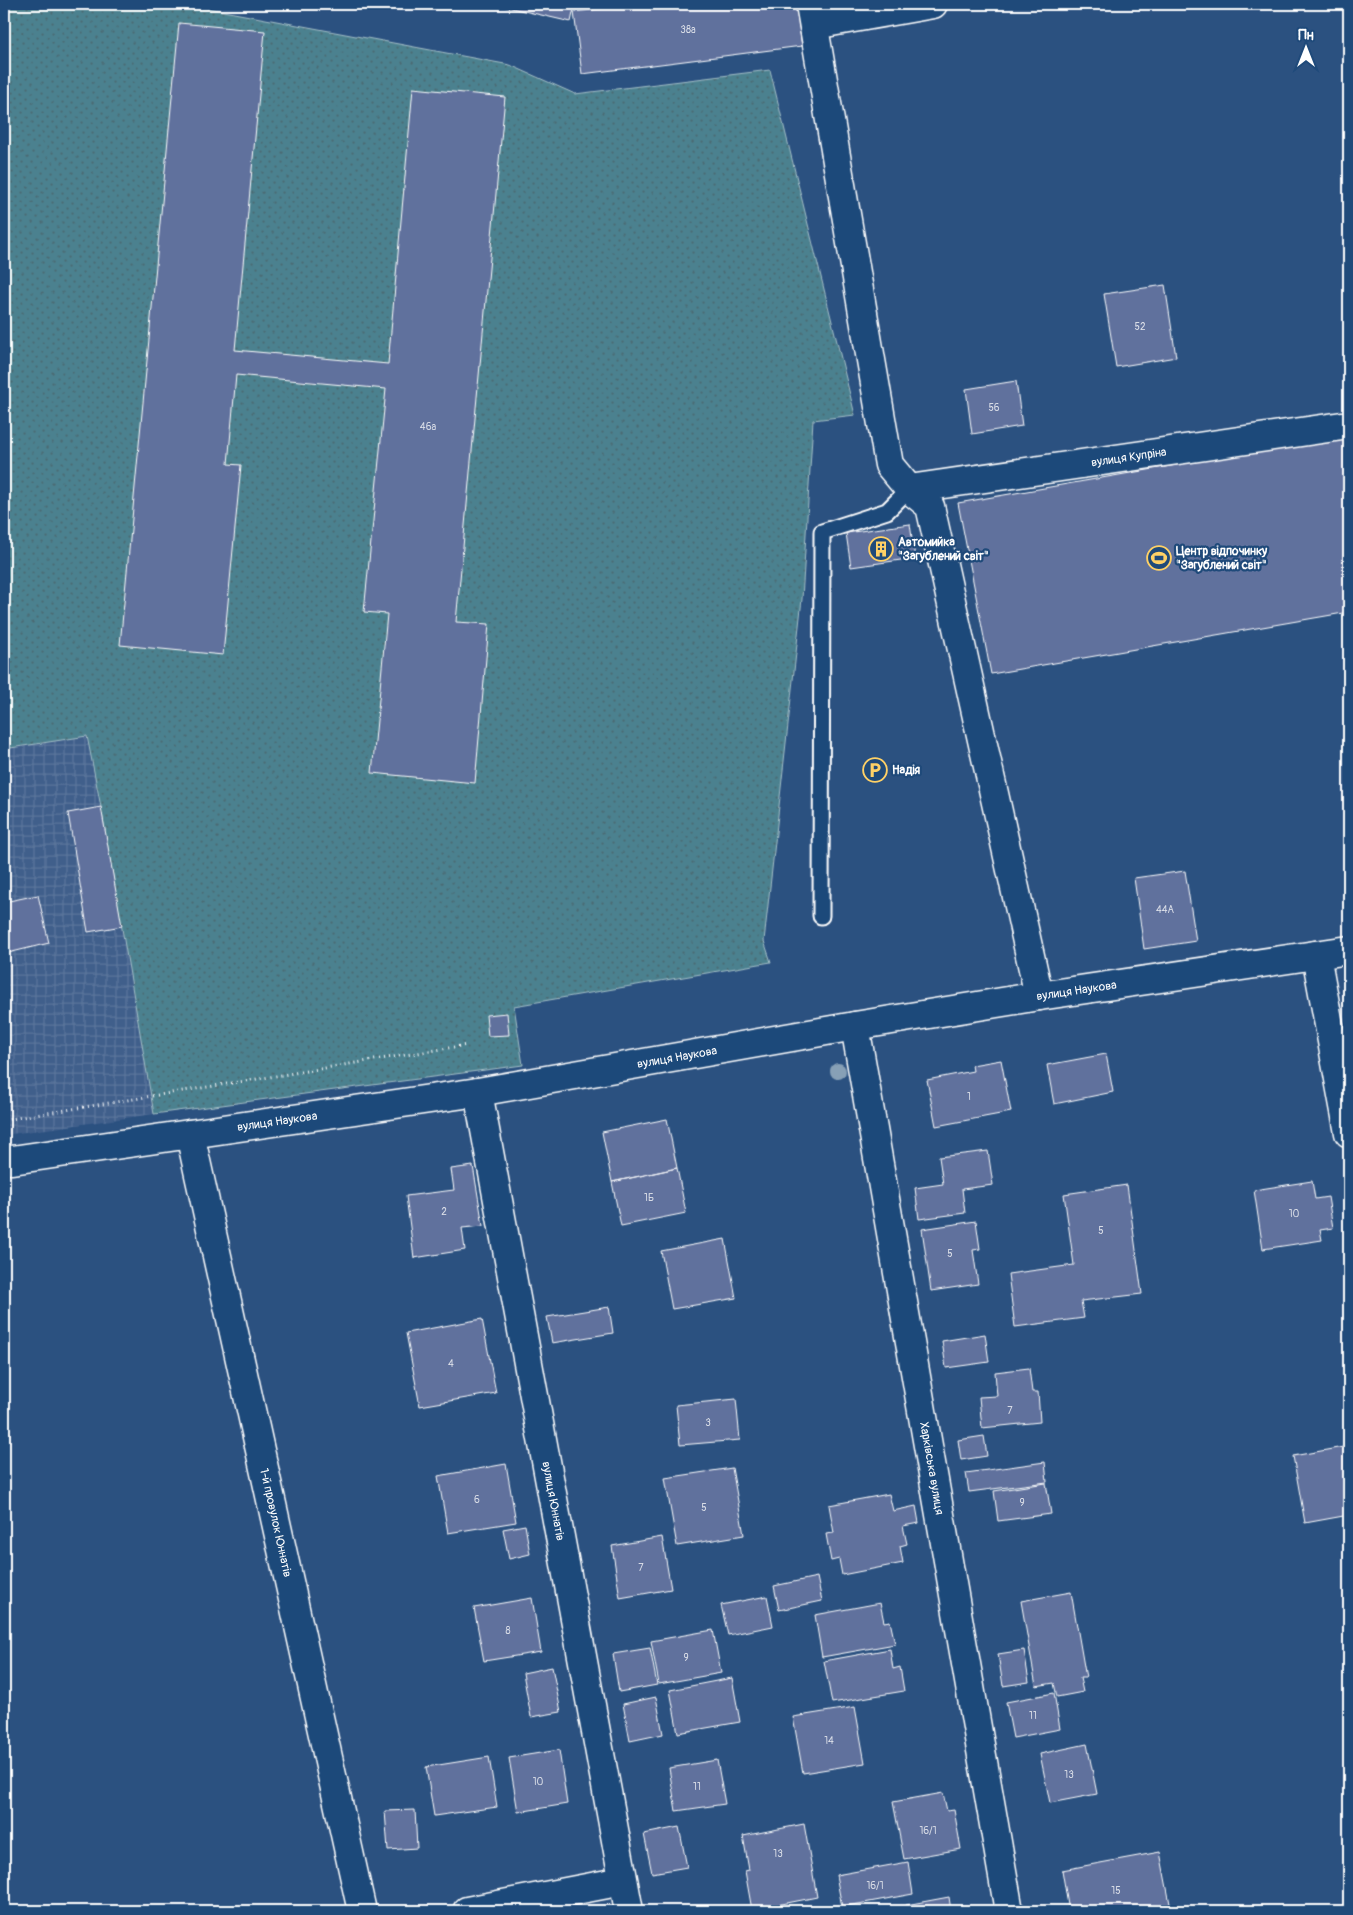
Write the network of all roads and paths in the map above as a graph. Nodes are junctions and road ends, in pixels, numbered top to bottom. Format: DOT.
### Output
graph roads {
  1 [pos="933,4"];
  2 [pos="812,14"];
  3 [pos="1349,425"];
  4 [pos="909,488"];
  5 [pos="820,916"];
  6 [pos="1349,950"];
  7 [pos="1316,955"];
  8 [pos="1039,996"];
  9 [pos="855,1026"];
  10 [pos="468,1045"];
  11 [pos="478,1092"];
  12 [pos="4,1120"];
  13 [pos="1349,1133"];
  14 [pos="190,1134"];
  15 [pos="4,1159"];
  16 [pos="623,1881"];
  17 [pos="362,1911"];
  18 [pos="467,1911"];
  19 [pos="629,1911"];
  20 [pos="1009,1911"];
  1 -- 2 [label="street"];
  2 -- 4 [label="street"];
  3 -- 4 [label="street, вулиця Купріна"];
  4 -- 5 [label="lane"];
  4 -- 8 [label="street"];
  6 -- 7 [label="street, вулиця Наукова"];
  7 -- 8 [label="street, вулиця Наукова"];
  7 -- 13 [label="street"];
  8 -- 9 [label="street, вулиця Наукова"];
  9 -- 11 [label="street, вулиця Наукова"];
  9 -- 20 [label="street, Харківська вулиця"];
  10 -- 12 [label="path"];
  11 -- 14 [label="street, вулиця Наукова"];
  11 -- 16 [label="street, вулиця Юннатів"];
  14 -- 15 [label="street, вулиця Наукова"];
  14 -- 17 [label="street, 1-й провулок Юннатів"];
  16 -- 18 [label="street"];
  16 -- 19 [label="street, вулиця Юннатів"];
}
